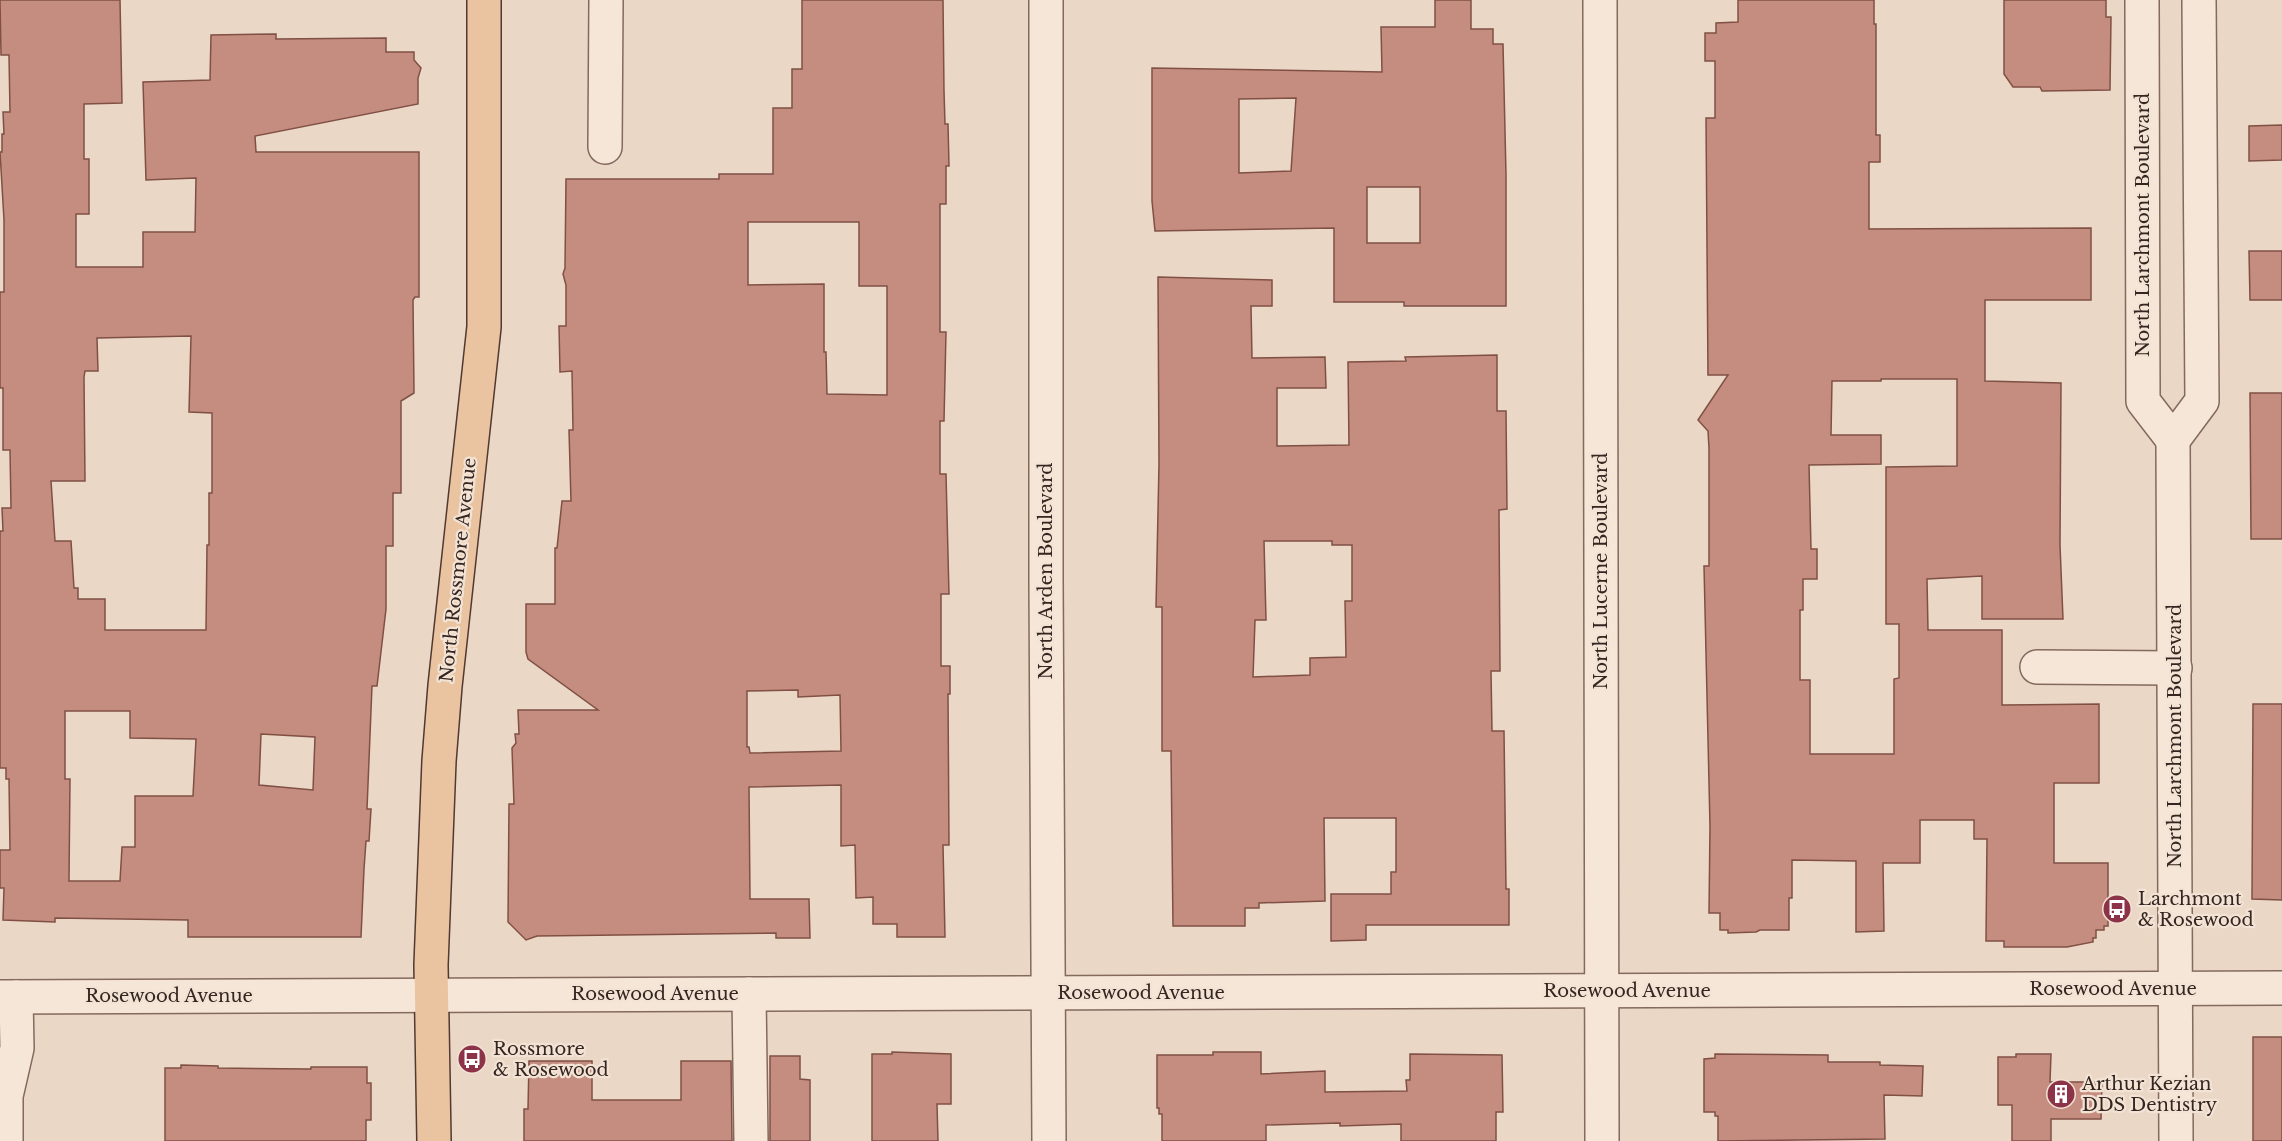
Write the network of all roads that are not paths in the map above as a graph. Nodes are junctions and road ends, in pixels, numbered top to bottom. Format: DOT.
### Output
graph roads {
  1 [pos="484,0"];
  2 [pos="606,0"];
  3 [pos="1046,0"];
  4 [pos="1600,0"];
  5 [pos="2142,0"];
  6 [pos="2199,0"];
  7 [pos="605,147"];
  8 [pos="2173,440"];
  9 [pos="2037,667"];
  10 [pos="2175,668"];
  11 [pos="2282,988"];
  12 [pos="2176,989"];
  13 [pos="1602,991"];
  14 [pos="1049,993"];
  15 [pos="749,994"];
  16 [pos="431,995"];
  17 [pos="8,997"];
  18 [pos="6,1141"];
  19 [pos="434,1141"];
  20 [pos="751,1141"];
  21 [pos="1050,1141"];
  22 [pos="1602,1141"];
  23 [pos="2176,1141"];
  1 -- 16 [label="main road, North Rossmore Avenue"];
  2 -- 7 [label="street"];
  3 -- 14 [label="street, North Arden Boulevard"];
  4 -- 13 [label="street, North Lucerne Boulevard"];
  5 -- 8 [label="street, North Larchmont Boulevard"];
  6 -- 8 [label="street"];
  8 -- 10 [label="street, North Larchmont Boulevard"];
  9 -- 10 [label="street"];
  10 -- 12 [label="street, North Larchmont Boulevard"];
  11 -- 12 [label="street, Rosewood Avenue"];
  12 -- 13 [label="street, Rosewood Avenue"];
  12 -- 23 [label="street, North Larchmont Boulevard"];
  13 -- 14 [label="street, Rosewood Avenue"];
  13 -- 22 [label="street, North Lucerne Boulevard"];
  14 -- 15 [label="street, Rosewood Avenue"];
  14 -- 21 [label="street, North Arden Boulevard"];
  15 -- 16 [label="street, Rosewood Avenue"];
  15 -- 20 [label="street"];
  16 -- 17 [label="street, Rosewood Avenue"];
  16 -- 19 [label="main road, North Rossmore Avenue"];
  17 -- 18 [label="street"];
}
